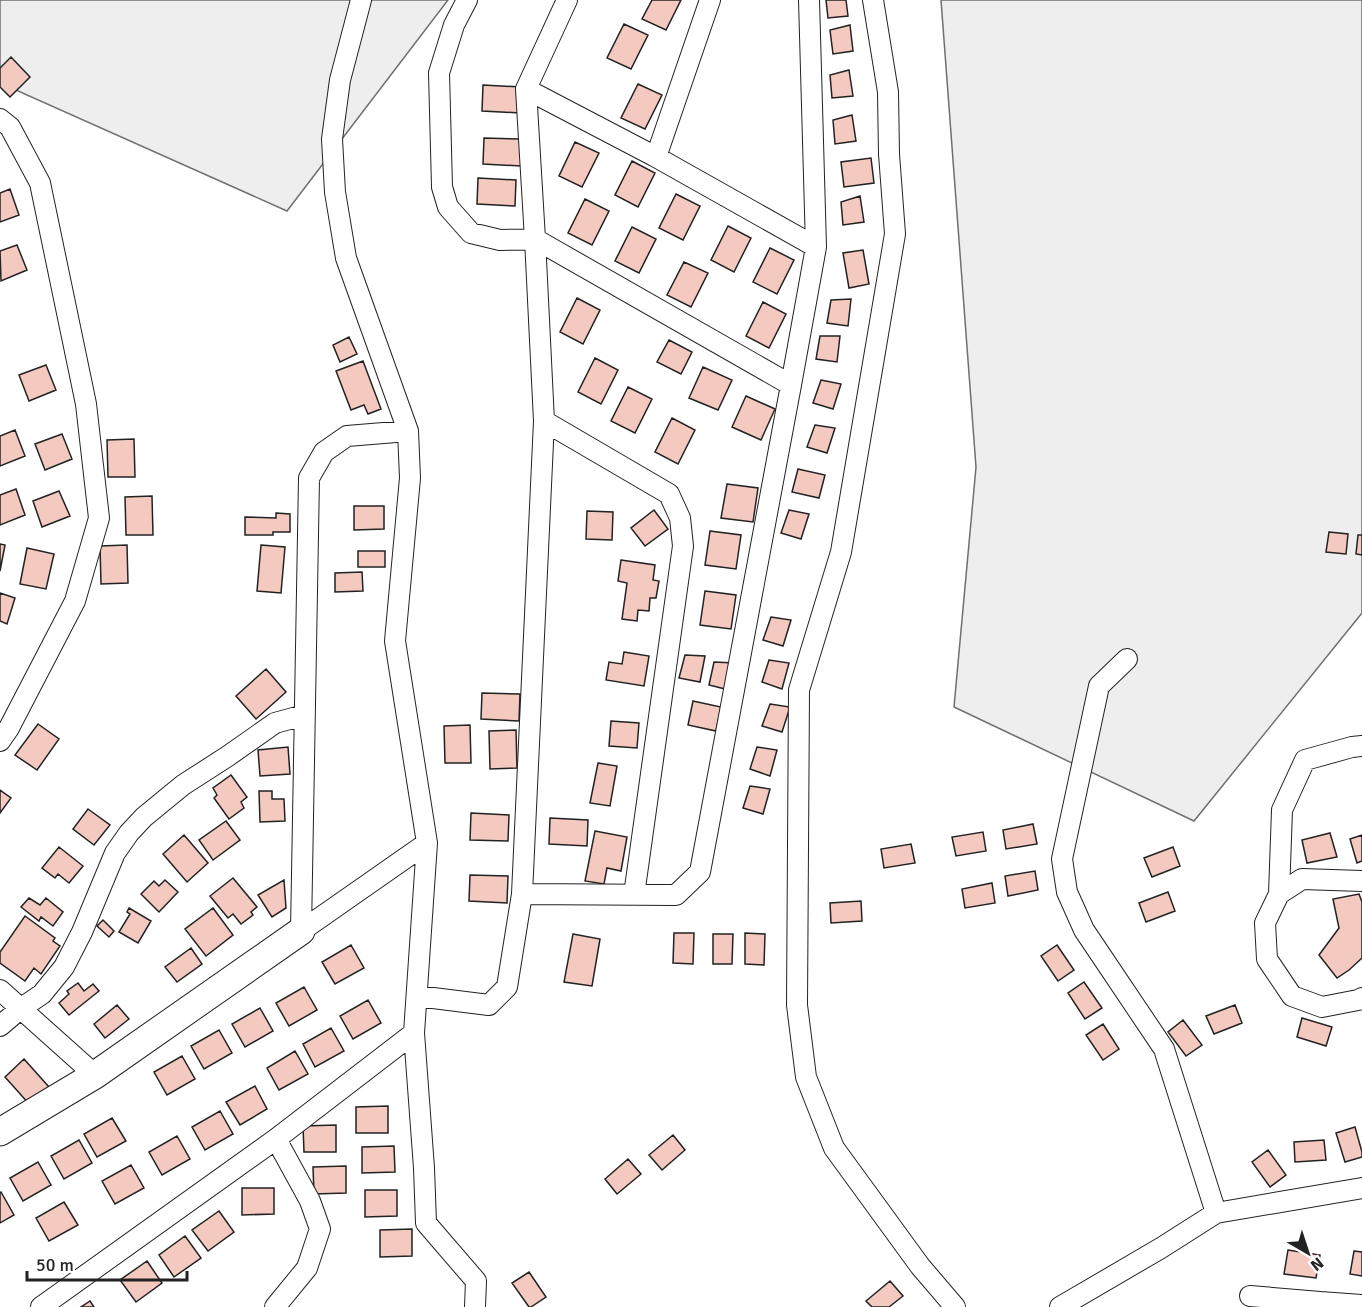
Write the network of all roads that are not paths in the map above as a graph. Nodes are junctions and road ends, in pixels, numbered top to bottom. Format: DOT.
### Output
graph roads {
  1 [pos="361,0"];
  2 [pos="467,0"];
  3 [pos="567,0"];
  4 [pos="710,0"];
  5 [pos="809,0"];
  6 [pos="873,0"];
  7 [pos="526,89"];
  8 [pos="0,119"];
  9 [pos="656,157"];
  10 [pos="535,239"];
  11 [pos="816,247"];
  12 [pos="791,386"];
  13 [pos="544,421"];
  14 [pos="408,431"];
  15 [pos="1127,659"];
  16 [pos="304,715"];
  17 [pos="0,741"];
  18 [pos="1362,746"];
  19 [pos="427,843"];
  20 [pos="1362,881"];
  21 [pos="522,894"];
  22 [pos="1279,894"];
  23 [pos="634,895"];
  24 [pos="301,931"];
  25 [pos="0,990"];
  26 [pos="417,996"];
  27 [pos="1362,998"];
  28 [pos="20,1008"];
  29 [pos="0,1026"];
  30 [pos="414,1033"];
  31 [pos="95,1075"];
  32 [pos="0,1132"];
  33 [pos="276,1138"];
  34 [pos="1362,1188"];
  35 [pos="1216,1213"];
  36 [pos="1250,1296"];
  37 [pos="1318,1304"];
  38 [pos="1362,1305"];
  39 [pos="41,1307"];
  40 [pos="274,1307"];
  41 [pos="475,1307"];
  42 [pos="955,1307"];
  43 [pos="1060,1307"];
  1 -- 14 [label="street"];
  2 -- 10 [label="street"];
  3 -- 7 [label="street"];
  4 -- 9 [label="street"];
  5 -- 11 [label="street"];
  6 -- 42 [label="street"];
  7 -- 9 [label="street"];
  7 -- 10 [label="street"];
  8 -- 17 [label="street"];
  9 -- 11 [label="street"];
  10 -- 12 [label="street"];
  10 -- 13 [label="street"];
  11 -- 12 [label="street"];
  12 -- 23 [label="street"];
  13 -- 21 [label="street"];
  13 -- 23 [label="street"];
  14 -- 16 [label="street"];
  14 -- 19 [label="street"];
  15 -- 35 [label="street"];
  16 -- 24 [label="street"];
  16 -- 28 [label="street"];
  18 -- 22 [label="street"];
  19 -- 24 [label="street"];
  19 -- 26 [label="street"];
  20 -- 22 [label="street"];
  21 -- 23 [label="street"];
  21 -- 26 [label="street"];
  22 -- 27 [label="street"];
  24 -- 31 [label="street"];
  25 -- 28 [label="street"];
  26 -- 30 [label="street"];
  28 -- 29 [label="street"];
  28 -- 31 [label="street"];
  30 -- 33 [label="street"];
  30 -- 41 [label="street"];
  31 -- 32 [label="street"];
  33 -- 39 [label="street"];
  33 -- 40 [label="street"];
  34 -- 35 [label="street"];
  35 -- 43 [label="street"];
  36 -- 37 [label="street"];
  37 -- 38 [label="street"];
}
